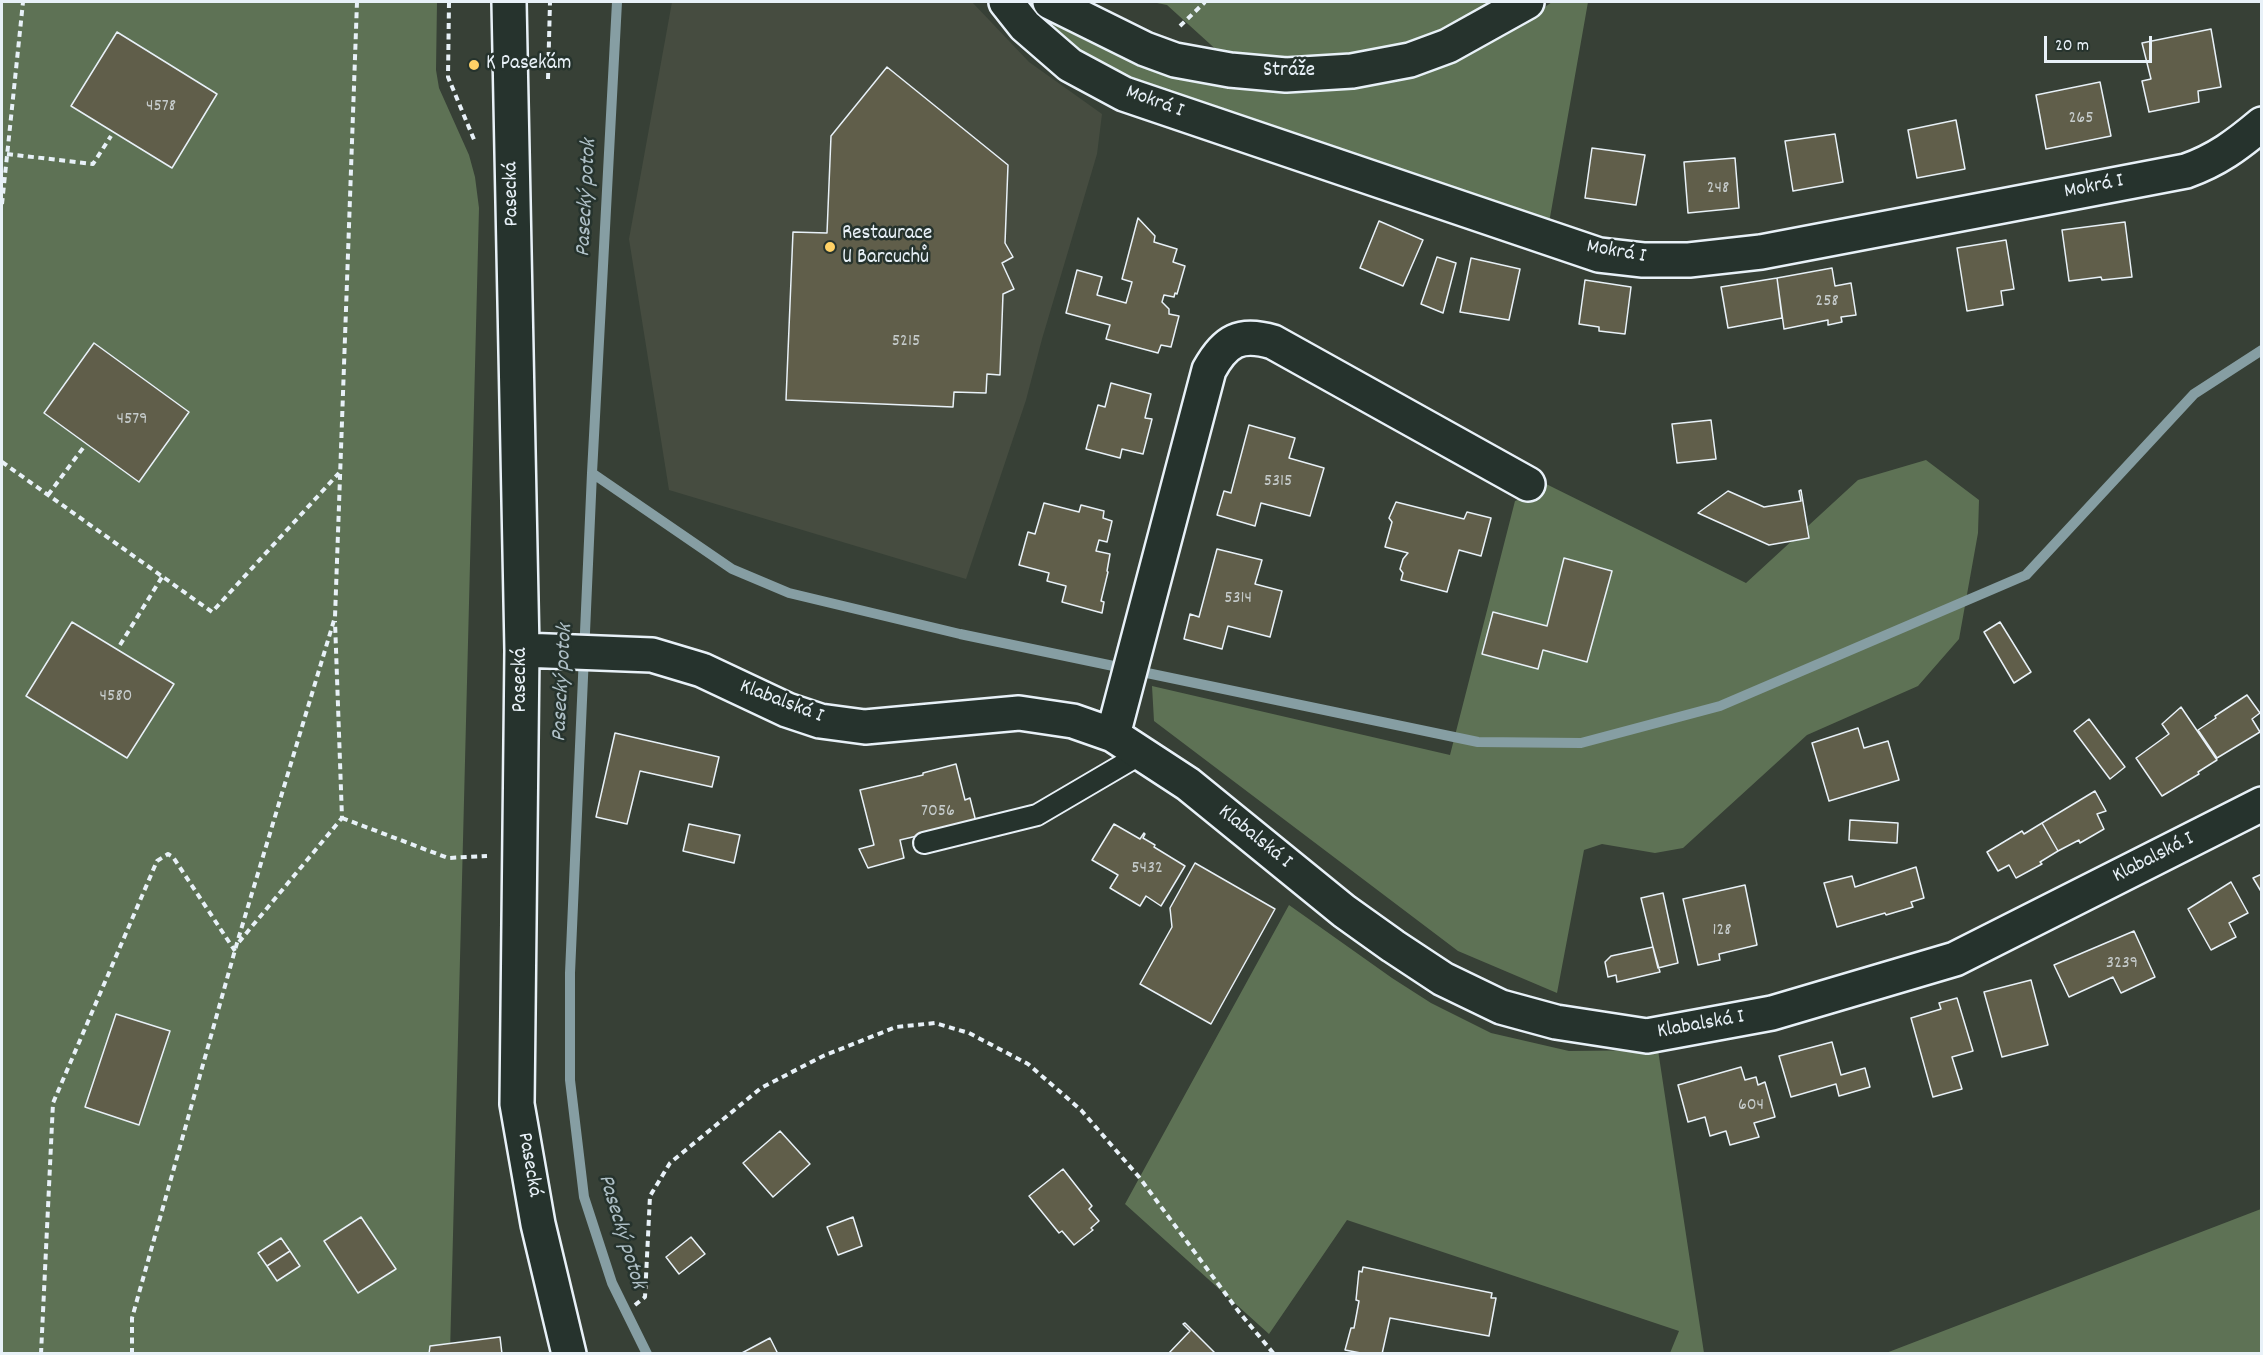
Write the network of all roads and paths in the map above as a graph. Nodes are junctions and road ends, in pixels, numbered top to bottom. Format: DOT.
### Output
graph roads {
  1 [pos="23,2"];
  2 [pos="357,2"];
  3 [pos="509,2"];
  4 [pos="550,2"];
  5 [pos="1006,2"];
  6 [pos="1050,2"];
  7 [pos="1527,2"];
  8 [pos="548,84"];
  9 [pos="2262,124"];
  10 [pos="111,136"];
  11 [pos="7,154"];
  12 [pos="2,204"];
  13 [pos="83,448"];
  14 [pos="2,462"];
  15 [pos="339,473"];
  16 [pos="1528,484"];
  17 [pos="48,495"];
  18 [pos="162,577"];
  19 [pos="335,617"];
  20 [pos="120,645"];
  21 [pos="522,650"];
  22 [pos="1113,735"];
  23 [pos="1142,754"];
  24 [pos="2262,804"];
  25 [pos="342,818"];
  26 [pos="924,843"];
  27 [pos="490,856"];
  28 [pos="237,943"];
  29 [pos="235,952"];
  30 [pos="635,1305"];
  31 [pos="41,1353"];
  32 [pos="132,1353"];
  33 [pos="569,1353"];
  34 [pos="1274,1353"];
  1 -- 11 [label="path"];
  2 -- 15 [label="path"];
  3 -- 21 [label="street, Pasecká"];
  4 -- 8 [label="path"];
  5 -- 9 [label="street, Mokrá I"];
  6 -- 7 [label="street, Stráže"];
  10 -- 11 [label="path"];
  11 -- 12 [label="path"];
  13 -- 17 [label="path"];
  14 -- 17 [label="path"];
  15 -- 18 [label="path"];
  15 -- 19 [label="path"];
  16 -- 22 [label="street"];
  17 -- 18 [label="path"];
  18 -- 20 [label="path"];
  19 -- 25 [label="path"];
  19 -- 28 [label="path"];
  21 -- 22 [label="street, Klabalská I"];
  21 -- 33 [label="street, Pasecká"];
  22 -- 23 [label="street, Klabalská I"];
  23 -- 24 [label="street, Klabalská I"];
  23 -- 26 [label="lane"];
  25 -- 27 [label="path"];
  25 -- 28 [label="path"];
  28 -- 29 [label="path"];
  29 -- 31 [label="path"];
  29 -- 32 [label="path"];
  30 -- 34 [label="path"];
}
